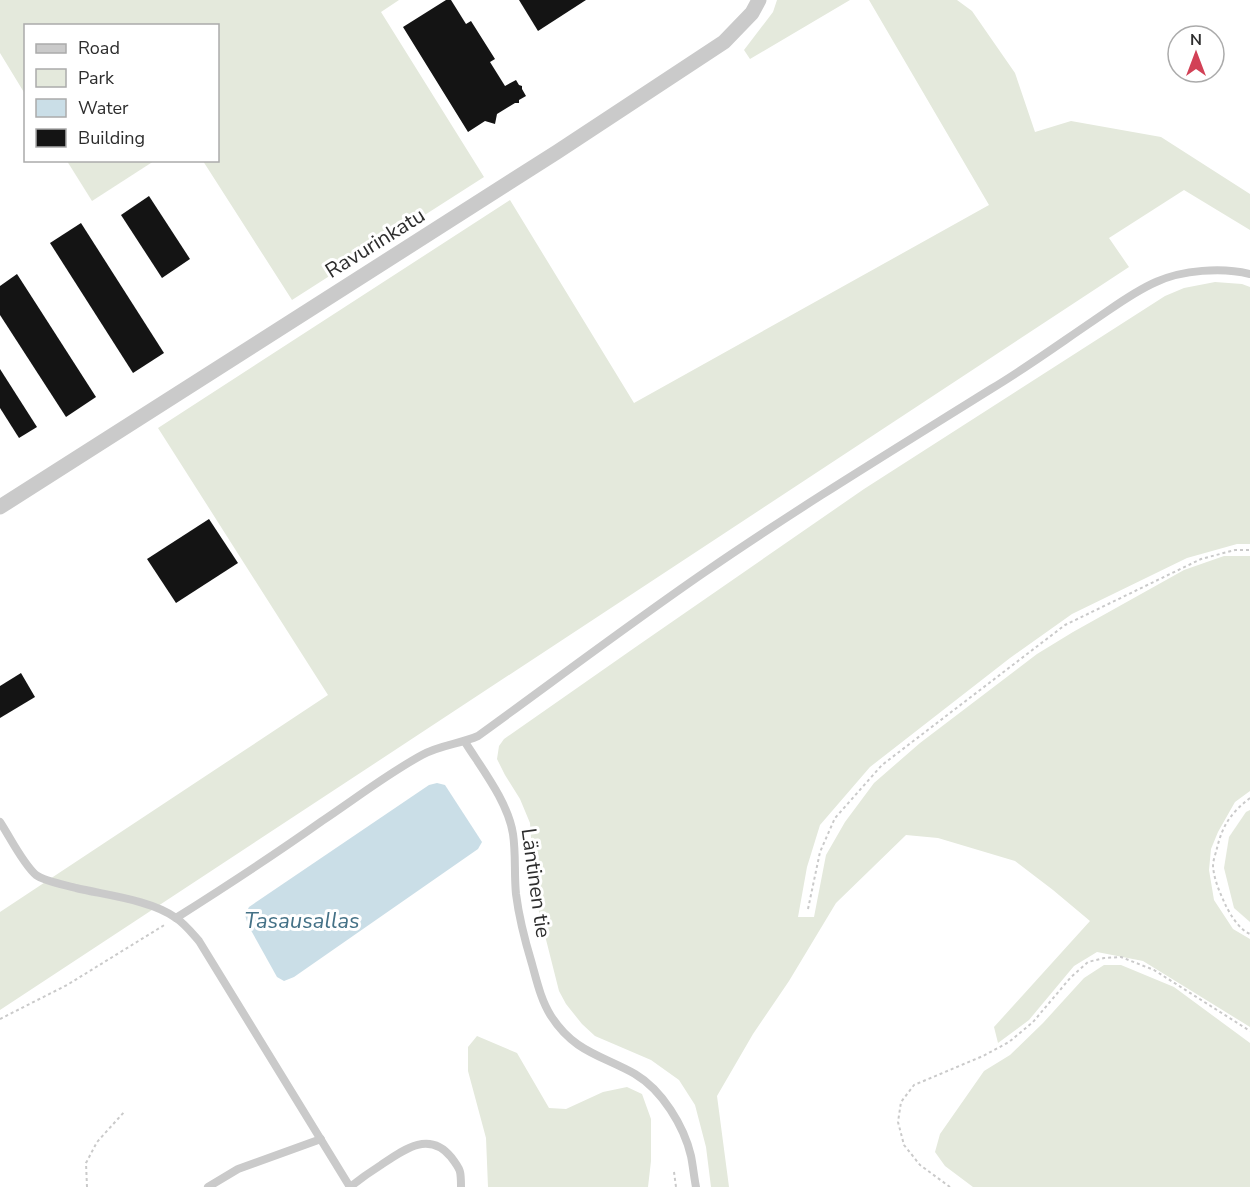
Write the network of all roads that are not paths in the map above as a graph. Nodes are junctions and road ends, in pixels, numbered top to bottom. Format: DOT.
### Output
graph roads {
  1 [pos="759,0"];
  2 [pos="1250,274"];
  3 [pos="0,507"];
  4 [pos="465,742"];
  5 [pos="0,822"];
  6 [pos="176,918"];
  7 [pos="321,1139"];
  8 [pos="208,1187"];
  9 [pos="350,1187"];
  10 [pos="461,1187"];
  11 [pos="696,1187"];
  1 -- 3 [label="street, Ravurinkatu"];
  2 -- 4 [label="lane"];
  4 -- 6 [label="lane"];
  4 -- 11 [label="lane, Läntinen tie"];
  5 -- 6 [label="lane"];
  6 -- 7 [label="lane"];
  7 -- 8 [label="lane"];
  7 -- 9 [label="lane"];
  9 -- 10 [label="lane"];
}
